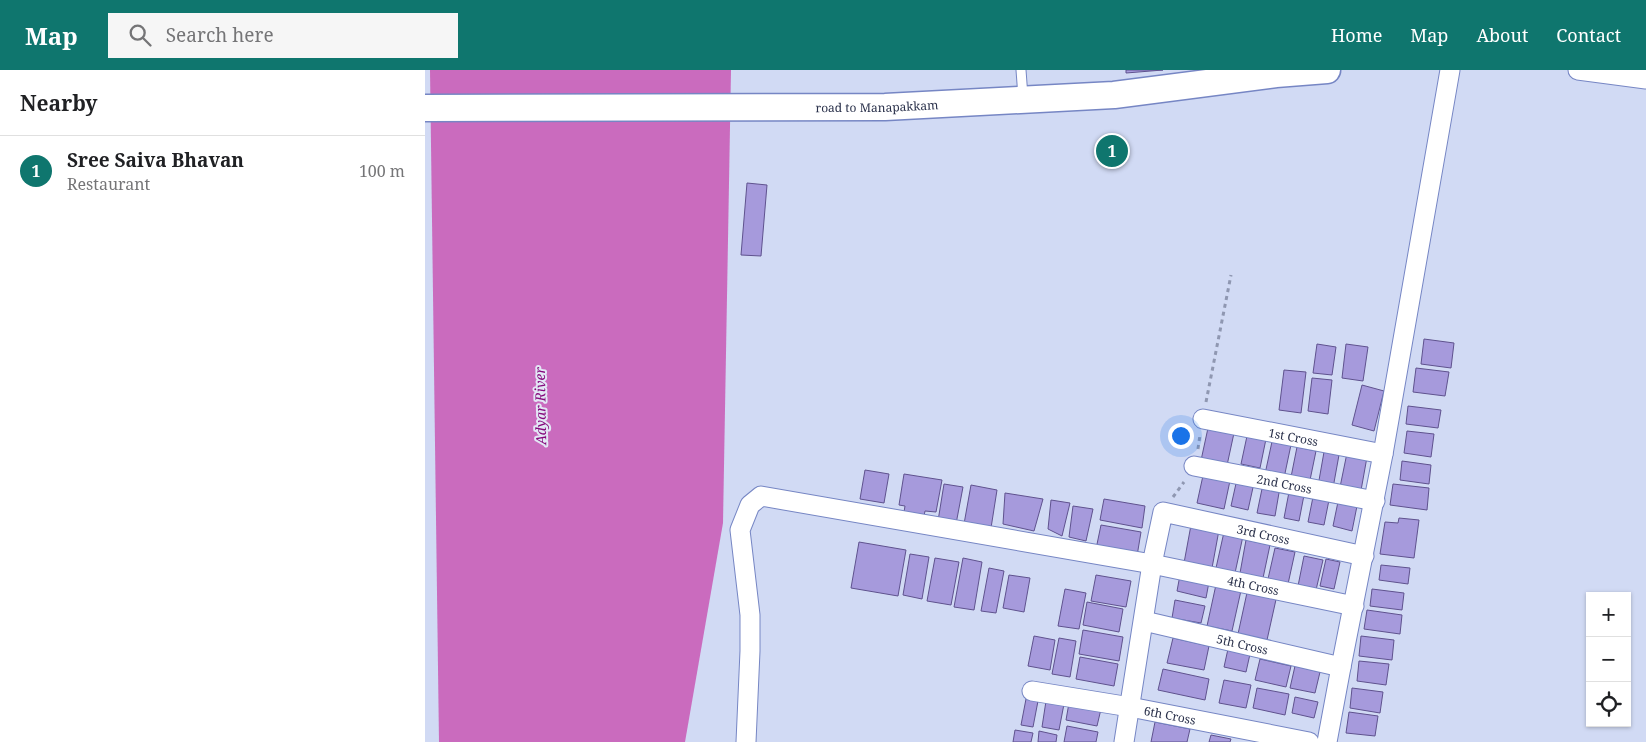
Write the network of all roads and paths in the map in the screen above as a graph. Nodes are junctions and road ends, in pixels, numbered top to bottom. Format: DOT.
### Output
graph roads {
  1 [pos="1021,70"];
  2 [pos="1327,70"];
  3 [pos="1450,70"];
  4 [pos="1578,70"];
  5 [pos="1646,79"];
  6 [pos="1023,100"];
  7 [pos="425,108"];
  8 [pos="1231,275"];
  9 [pos="1203,419"];
  10 [pos="1383,454"];
  11 [pos="1194,466"];
  12 [pos="1375,501"];
  13 [pos="1163,512"];
  14 [pos="1364,556"];
  15 [pos="1152,564"];
  16 [pos="1354,606"];
  17 [pos="1144,621"];
  18 [pos="1341,667"];
  19 [pos="1032,691"];
  20 [pos="1130,707"];
  21 [pos="745,742"];
  22 [pos="1124,742"];
  23 [pos="1309,742"];
  24 [pos="1327,742"];
  1 -- 6 [label="lane"];
  2 -- 6 [label="street, road to Manapakkam"];
  3 -- 10 [label="street"];
  4 -- 5 [label="street"];
  6 -- 7 [label="street, road to Manapakkam"];
  8 -- 9 [label="path"];
  9 -- 10 [label="street, 1st Cross"];
  9 -- 11 [label="path"];
  10 -- 12 [label="street"];
  11 -- 12 [label="street, 2nd Cross"];
  11 -- 13 [label="path"];
  12 -- 14 [label="street"];
  13 -- 14 [label="street, 3rd Cross"];
  13 -- 15 [label="street"];
  14 -- 16 [label="street"];
  15 -- 16 [label="street, 4th Cross"];
  15 -- 17 [label="street"];
  15 -- 21 [label="street, 4th Cross"];
  16 -- 18 [label="street"];
  17 -- 18 [label="street, 5th Cross"];
  17 -- 20 [label="street"];
  18 -- 24 [label="street"];
  19 -- 20 [label="street, 6th Cross"];
  20 -- 22 [label="street"];
  20 -- 23 [label="street, 6th Cross"];
}
